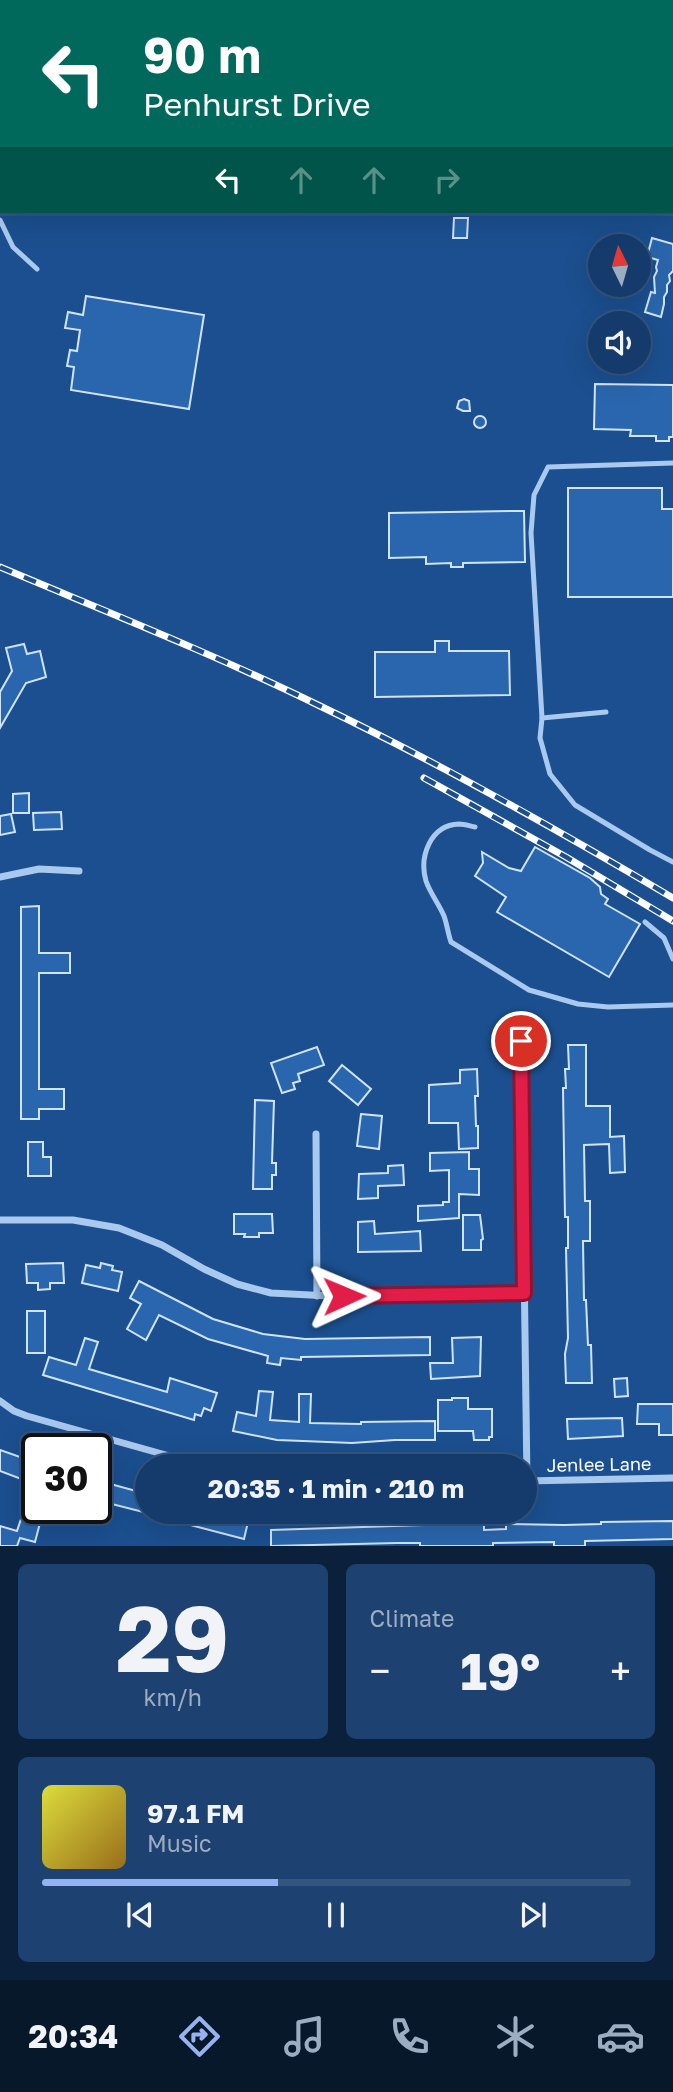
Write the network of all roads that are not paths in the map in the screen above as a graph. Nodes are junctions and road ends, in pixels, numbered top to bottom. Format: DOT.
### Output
graph roads {
  1 [pos="0,220"];
  2 [pos="37,269"];
  3 [pos="673,463"];
  4 [pos="606,712"];
  5 [pos="542,718"];
  6 [pos="475,827"];
  7 [pos="673,862"];
  8 [pos="79,871"];
  9 [pos="0,877"];
  10 [pos="646,922"];
  11 [pos="673,959"];
  12 [pos="673,1005"];
  13 [pos="521,1041"];
  14 [pos="316,1133"];
  15 [pos="0,1220"];
  16 [pos="524,1293"];
  17 [pos="317,1296"];
  18 [pos="0,1401"];
  19 [pos="162,1454"];
  20 [pos="526,1454"];
  21 [pos="673,1478"];
  22 [pos="537,1481"];
  1 -- 2 [label="lane"];
  3 -- 5 [label="lane"];
  4 -- 5 [label="lane"];
  5 -- 7 [label="lane"];
  6 -- 12 [label="lane"];
  8 -- 9 [label="street"];
  10 -- 11 [label="lane"];
  13 -- 16 [label="street"];
  14 -- 17 [label="street"];
  15 -- 17 [label="street"];
  16 -- 17 [label="street"];
  16 -- 20 [label="street"];
  18 -- 19 [label="street"];
  21 -- 22 [label="street, Jenlee Lane"];
}
